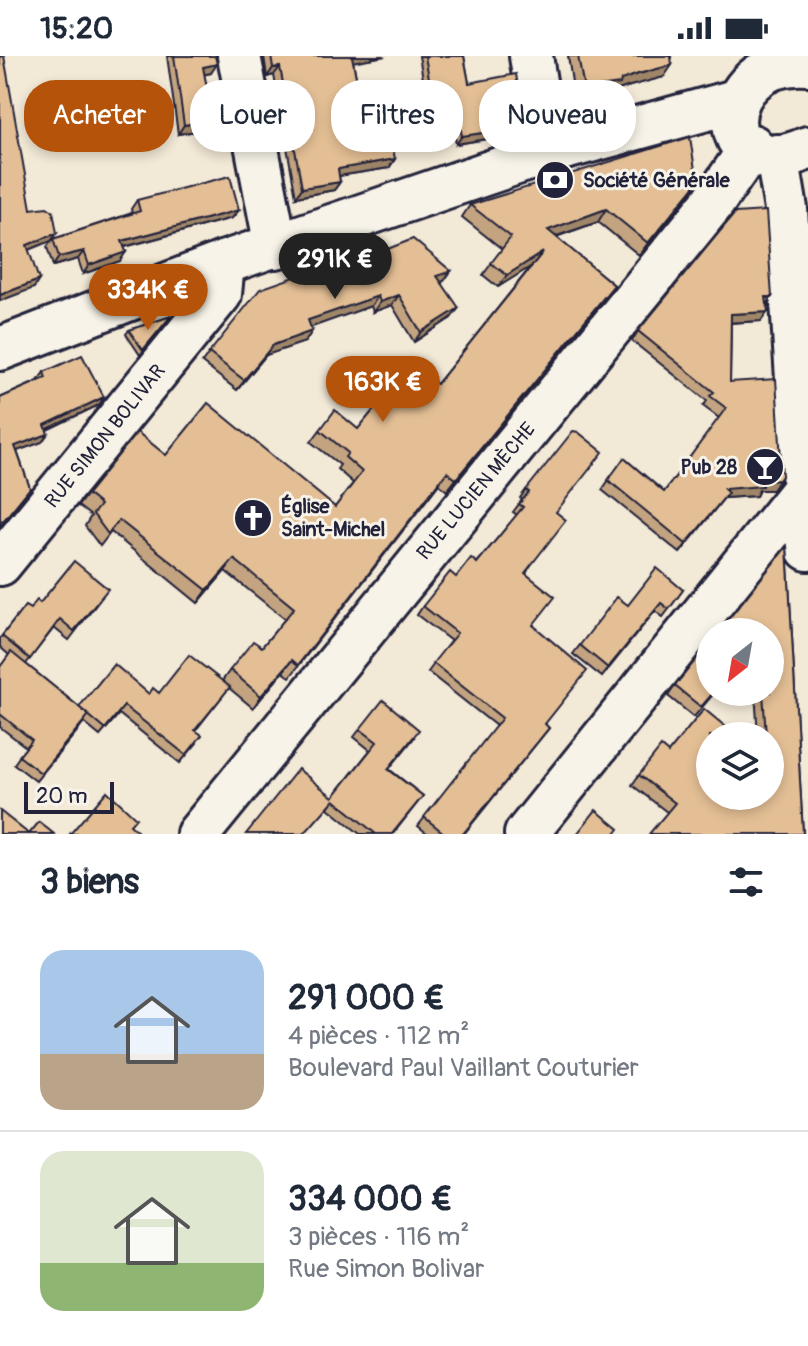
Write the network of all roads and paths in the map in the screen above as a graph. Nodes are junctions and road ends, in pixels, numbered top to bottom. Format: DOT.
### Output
graph roads {
  1 [pos="239,56"];
  2 [pos="531,56"];
  3 [pos="781,56"];
  4 [pos="808,64"];
  5 [pos="732,102"];
  6 [pos="779,150"];
  7 [pos="546,153"];
  8 [pos="276,247"];
  9 [pos="223,263"];
  10 [pos="0,349"];
  11 [pos="802,491"];
  12 [pos="808,549"];
  13 [pos="0,564"];
  14 [pos="198,834"];
  15 [pos="526,834"];
  1 -- 8 [label="street"];
  2 -- 7 [label="street"];
  3 -- 4 [label="street"];
  3 -- 5 [label="street"];
  5 -- 6 [label="street"];
  5 -- 7 [label="street"];
  6 -- 11 [label="street"];
  6 -- 14 [label="street, RUE LUCIEN MÈCHE"];
  7 -- 8 [label="street"];
  8 -- 9 [label="street"];
  9 -- 10 [label="street"];
  9 -- 13 [label="street, RUE SIMON BOLIVAR"];
  11 -- 12 [label="street"];
  11 -- 15 [label="street"];
}
